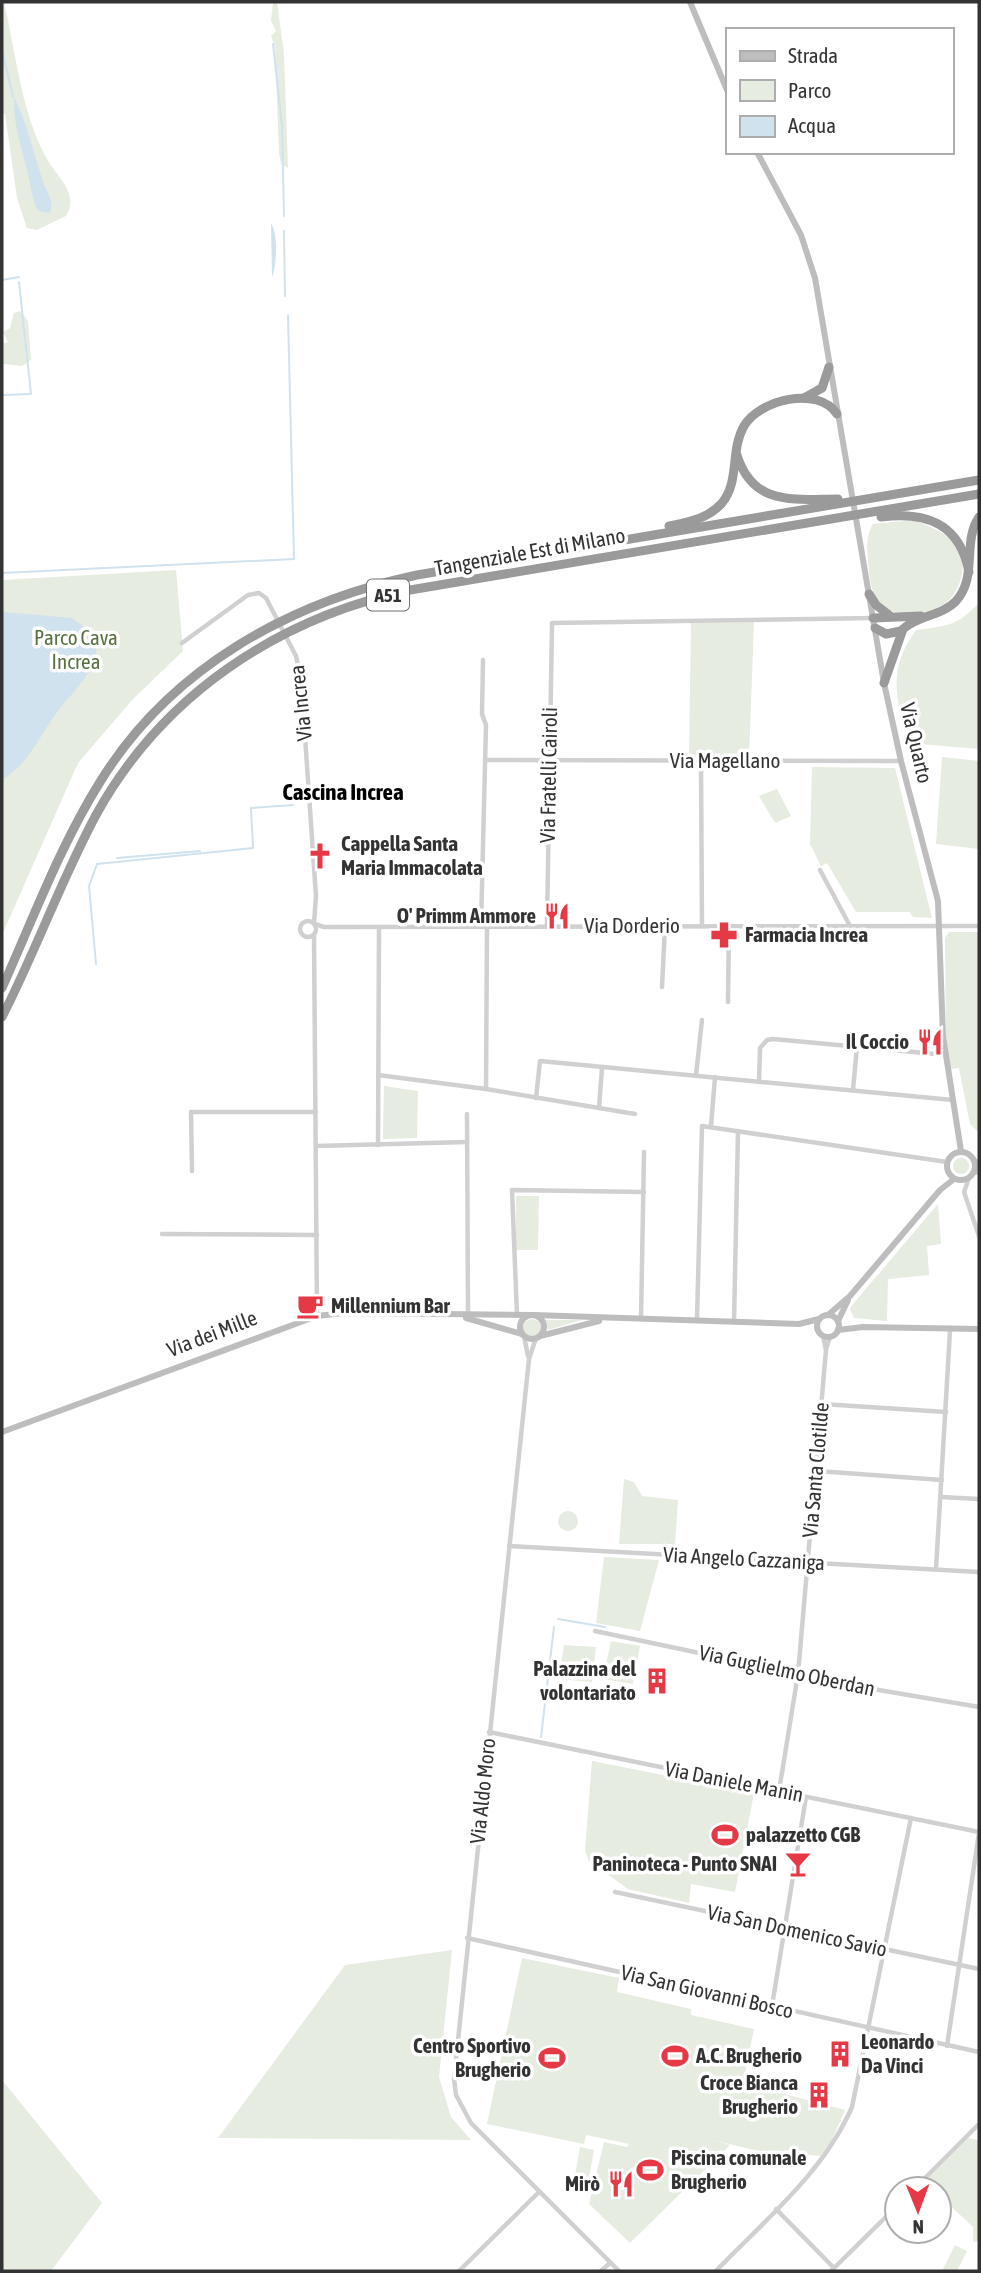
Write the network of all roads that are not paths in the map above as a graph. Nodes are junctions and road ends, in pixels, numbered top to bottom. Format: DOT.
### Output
graph roads {
  1 [pos="690,2"];
  2 [pos="726,88"];
  3 [pos="758,154"];
  4 [pos="828,367"];
  5 [pos="833,393"];
  6 [pos="819,397"];
  7 [pos="836,414"];
  8 [pos="736,453"];
  9 [pos="979,480"];
  10 [pos="979,494"];
  11 [pos="865,499"];
  12 [pos="979,517"];
  13 [pos="747,536"];
  14 [pos="609,542"];
  15 [pos="969,572"];
  16 [pos="869,594"];
  17 [pos="930,616"];
  18 [pos="894,617"];
  19 [pos="874,623"];
  20 [pos="901,631"];
  21 [pos="182,643"];
  22 [pos="483,660"];
  23 [pos="884,683"];
  24 [pos="548,758"];
  25 [pos="486,760"];
  26 [pos="701,761"];
  27 [pos="901,761"];
  28 [pos="820,870"];
  29 [pos="313,916"];
  30 [pos="305,921"];
  31 [pos="314,923"];
  32 [pos="481,926"];
  33 [pos="487,926"];
  34 [pos="547,926"];
  35 [pos="665,926"];
  36 [pos="702,926"];
  37 [pos="729,926"];
  38 [pos="849,926"];
  39 [pos="940,926"];
  40 [pos="979,926"];
  41 [pos="324,927"];
  42 [pos="379,927"];
  43 [pos="315,934"];
  44 [pos="307,938"];
  45 [pos="313,944"];
  46 [pos="662,987"];
  47 [pos="2,988"];
  48 [pos="728,1002"];
  49 [pos="2,1017"];
  50 [pos="702,1020"];
  51 [pos="857,1046"];
  52 [pos="946,1055"];
  53 [pos="602,1068"];
  54 [pos="378,1075"];
  55 [pos="696,1075"];
  56 [pos="715,1077"];
  57 [pos="759,1081"];
  58 [pos="486,1089"];
  59 [pos="853,1090"];
  60 [pos="536,1098"];
  61 [pos="953,1100"];
  62 [pos="598,1108"];
  63 [pos="316,1112"];
  64 [pos="467,1114"];
  65 [pos="635,1114"];
  66 [pos="711,1126"];
  67 [pos="738,1130"];
  68 [pos="467,1142"];
  69 [pos="378,1144"];
  70 [pos="316,1146"];
  71 [pos="644,1152"];
  72 [pos="958,1152"];
  73 [pos="977,1161"];
  74 [pos="946,1164"];
  75 [pos="192,1171"];
  76 [pos="974,1174"];
  77 [pos="954,1179"];
  78 [pos="940,1189"];
  79 [pos="644,1192"];
  80 [pos="162,1234"];
  81 [pos="317,1235"];
  82 [pos="979,1236"];
  83 [pos="850,1296"];
  84 [pos="468,1314"];
  85 [pos="443,1315"];
  86 [pos="517,1315"];
  87 [pos="532,1315"];
  88 [pos="828,1315"];
  89 [pos="317,1316"];
  90 [pos="619,1319"];
  91 [pos="819,1319"];
  92 [pos="641,1320"];
  93 [pos="697,1321"];
  94 [pos="838,1321"];
  95 [pos="734,1322"];
  96 [pos="803,1324"];
  97 [pos="863,1327"];
  98 [pos="979,1329"];
  99 [pos="818,1330"];
  100 [pos="838,1330"];
  101 [pos="950,1331"];
  102 [pos="523,1335"];
  103 [pos="827,1336"];
  104 [pos="538,1337"];
  105 [pos="528,1359"];
  106 [pos="821,1404"];
  107 [pos="946,1412"];
  108 [pos="2,1432"];
  109 [pos="817,1471"];
  110 [pos="942,1480"];
  111 [pos="941,1497"];
  112 [pos="979,1499"];
  113 [pos="509,1546"];
  114 [pos="808,1562"];
  115 [pos="936,1569"];
  116 [pos="979,1572"];
  117 [pos="595,1631"];
  118 [pos="799,1674"];
  119 [pos="979,1707"];
  120 [pos="489,1732"];
  121 [pos="779,1791"];
  122 [pos="806,1796"];
  123 [pos="911,1818"];
  124 [pos="979,1832"];
  125 [pos="615,1892"];
  126 [pos="786,1928"];
  127 [pos="467,1938"];
  128 [pos="885,1951"];
  129 [pos="960,1965"];
  130 [pos="979,1969"];
  131 [pos="772,2007"];
  132 [pos="869,2028"];
  133 [pos="947,2046"];
  134 [pos="978,2054"];
  135 [pos="979,2124"];
  136 [pos="928,2175"];
  137 [pos="539,2192"];
  138 [pos="776,2209"];
  139 [pos="883,2220"];
  140 [pos="610,2263"];
  141 [pos="833,2269"];
  142 [pos="459,2271"];
  143 [pos="601,2271"];
  144 [pos="619,2271"];
  145 [pos="716,2271"];
  1 -- 2 [label="street"];
  3 -- 4 [label="street, Via Quarto"];
  4 -- 5 [label="street, Via Quarto"];
  4 -- 6 [label="highway"];
  5 -- 6 [label="highway"];
  5 -- 7 [label="street, Via Quarto"];
  6 -- 7 [label="highway"];
  6 -- 8 [label="highway"];
  7 -- 16 [label="street, Via Quarto"];
  8 -- 11 [label="highway"];
  8 -- 14 [label="highway"];
  9 -- 11 [label="highway, Tangenziale Est di Milano / A51"];
  10 -- 13 [label="highway, Tangenziale Est di Milano / A51"];
  11 -- 14 [label="highway, Tangenziale Est di Milano / A51"];
  12 -- 15 [label="highway"];
  13 -- 15 [label="highway"];
  13 -- 49 [label="highway, Tangenziale Est di Milano / A51"];
  14 -- 47 [label="highway, Tangenziale Est di Milano / A51"];
  15 -- 17 [label="highway"];
  16 -- 18 [label="highway"];
  16 -- 19 [label="street, Via Quarto"];
  17 -- 18 [label="highway"];
  17 -- 20 [label="highway"];
  18 -- 19 [label="highway"];
  19 -- 20 [label="highway"];
  19 -- 23 [label="street, Via Quarto"];
  19 -- 24 [label="street, Via Fratelli Cairoli"];
  20 -- 23 [label="highway"];
  21 -- 29 [label="street, Via Increa"];
  22 -- 25 [label="street"];
  23 -- 27 [label="street, Via Quarto"];
  24 -- 25 [label="street, Via Magellano"];
  24 -- 26 [label="street, Via Magellano"];
  24 -- 34 [label="street, Via Fratelli Cairoli"];
  25 -- 32 [label="street"];
  26 -- 27 [label="street, Via Magellano"];
  26 -- 36 [label="street"];
  27 -- 39 [label="street, Via Quarto"];
  28 -- 38 [label="street"];
  29 -- 30 [label="street"];
  29 -- 31 [label="street, Via Increa"];
  30 -- 31 [label="street"];
  30 -- 44 [label="street"];
  31 -- 41 [label="street, Via Dorderio"];
  31 -- 43 [label="street, Via Increa"];
  32 -- 33 [label="street, Via Dorderio"];
  32 -- 42 [label="street, Via Dorderio"];
  33 -- 34 [label="street, Via Dorderio"];
  33 -- 58 [label="street"];
  34 -- 35 [label="street, Via Dorderio"];
  35 -- 36 [label="street, Via Dorderio"];
  35 -- 46 [label="street"];
  36 -- 37 [label="street, Via Dorderio"];
  37 -- 38 [label="street, Via Dorderio"];
  37 -- 48 [label="street"];
  38 -- 39 [label="street, Via Dorderio"];
  39 -- 40 [label="street, Via Dorderio"];
  39 -- 52 [label="street, Via Quarto"];
  41 -- 42 [label="street, Via Dorderio"];
  41 -- 43 [label="street"];
  42 -- 54 [label="street"];
  43 -- 44 [label="street"];
  43 -- 45 [label="street, Via Increa"];
  44 -- 45 [label="street"];
  45 -- 63 [label="street, Via Increa"];
  50 -- 55 [label="street"];
  51 -- 52 [label="street"];
  51 -- 57 [label="street"];
  51 -- 59 [label="street"];
  52 -- 61 [label="street, Via Quarto"];
  53 -- 55 [label="street"];
  53 -- 60 [label="street"];
  53 -- 62 [label="street"];
  54 -- 58 [label="street"];
  54 -- 69 [label="street"];
  55 -- 56 [label="street"];
  56 -- 57 [label="street"];
  56 -- 66 [label="street"];
  57 -- 59 [label="street"];
  58 -- 60 [label="street"];
  59 -- 61 [label="street"];
  60 -- 62 [label="street"];
  61 -- 72 [label="street, Via Quarto"];
  62 -- 65 [label="street"];
  63 -- 70 [label="street, Via Increa"];
  63 -- 75 [label="street"];
  64 -- 68 [label="street"];
  66 -- 67 [label="street"];
  66 -- 93 [label="street"];
  67 -- 74 [label="street"];
  67 -- 95 [label="street"];
  68 -- 69 [label="street"];
  68 -- 84 [label="street"];
  69 -- 70 [label="street"];
  70 -- 81 [label="street, Via Increa"];
  71 -- 79 [label="street"];
  72 -- 73 [label="street"];
  72 -- 74 [label="street"];
  73 -- 76 [label="street"];
  74 -- 77 [label="street"];
  74 -- 78 [label="street"];
  76 -- 77 [label="street"];
  76 -- 82 [label="street"];
  77 -- 78 [label="street"];
  78 -- 83 [label="street"];
  79 -- 86 [label="street"];
  79 -- 92 [label="street"];
  80 -- 81 [label="street"];
  81 -- 89 [label="street, Via Increa"];
  83 -- 88 [label="street"];
  83 -- 94 [label="street"];
  84 -- 85 [label="street, Via dei Mille"];
  84 -- 86 [label="street, Via dei Mille"];
  85 -- 89 [label="street, Via dei Mille"];
  85 -- 102 [label="street, Via dei Mille"];
  86 -- 87 [label="street, Via dei Mille"];
  87 -- 90 [label="street, Via dei Mille"];
  87 -- 102 [label="street"];
  87 -- 104 [label="street"];
  88 -- 91 [label="street"];
  88 -- 94 [label="street"];
  89 -- 108 [label="street, Via dei Mille"];
  90 -- 92 [label="street, Via dei Mille"];
  90 -- 104 [label="street, Via dei Mille"];
  91 -- 96 [label="street, Via dei Mille"];
  91 -- 99 [label="street"];
  92 -- 93 [label="street, Via dei Mille"];
  93 -- 95 [label="street, Via dei Mille"];
  94 -- 97 [label="street"];
  94 -- 100 [label="street"];
  95 -- 96 [label="street, Via dei Mille"];
  96 -- 99 [label="street, Via dei Mille"];
  97 -- 100 [label="street"];
  97 -- 101 [label="street"];
  98 -- 101 [label="street"];
  99 -- 103 [label="street"];
  100 -- 103 [label="street"];
  101 -- 107 [label="street"];
  102 -- 104 [label="street"];
  102 -- 105 [label="street, Via Aldo Moro"];
  103 -- 106 [label="street, Via Santa Clotilde"];
  104 -- 105 [label="street, Via Aldo Moro"];
  105 -- 113 [label="street, Via Aldo Moro"];
  106 -- 107 [label="street"];
  106 -- 109 [label="street, Via Santa Clotilde"];
  107 -- 110 [label="street"];
  109 -- 110 [label="street"];
  109 -- 114 [label="street, Via Santa Clotilde"];
  110 -- 111 [label="street"];
  111 -- 112 [label="street"];
  111 -- 115 [label="street"];
  113 -- 114 [label="street, Via Angelo Cazzaniga"];
  113 -- 120 [label="street, Via Aldo Moro"];
  114 -- 115 [label="street, Via Angelo Cazzaniga"];
  114 -- 118 [label="street, Via Santa Clotilde"];
  115 -- 116 [label="street, Via Angelo Cazzaniga"];
  117 -- 118 [label="street, Via Guglielmo Oberdan"];
  118 -- 119 [label="street, Via Guglielmo Oberdan"];
  118 -- 121 [label="street, Via Santa Clotilde"];
  120 -- 121 [label="street, Via Daniele Manin"];
  120 -- 127 [label="street, Via Aldo Moro"];
  121 -- 122 [label="street, Via Daniele Manin"];
  122 -- 123 [label="street, Via Daniele Manin"];
  122 -- 126 [label="street"];
  123 -- 124 [label="street, Via Daniele Manin"];
  123 -- 128 [label="street"];
  124 -- 129 [label="street"];
  125 -- 126 [label="street, Via San Domenico Savio"];
  126 -- 128 [label="street, Via San Domenico Savio"];
  126 -- 131 [label="street"];
  127 -- 131 [label="street, Via San Giovanni Bosco"];
  127 -- 137 [label="street, Via Aldo Moro"];
  128 -- 129 [label="street, Via San Domenico Savio"];
  128 -- 132 [label="street"];
  129 -- 130 [label="street, Via San Domenico Savio"];
  129 -- 133 [label="street"];
  131 -- 132 [label="street, Via San Giovanni Bosco"];
  132 -- 133 [label="street, Via San Giovanni Bosco"];
  132 -- 138 [label="street"];
  133 -- 134 [label="street, Via San Giovanni Bosco"];
  135 -- 136 [label="street"];
  137 -- 140 [label="street, Via Aldo Moro"];
  137 -- 142 [label="street"];
  138 -- 141 [label="street"];
  138 -- 145 [label="street"];
  139 -- 141 [label="street"];
  140 -- 143 [label="street"];
  140 -- 144 [label="street, Via Aldo Moro"];
}
